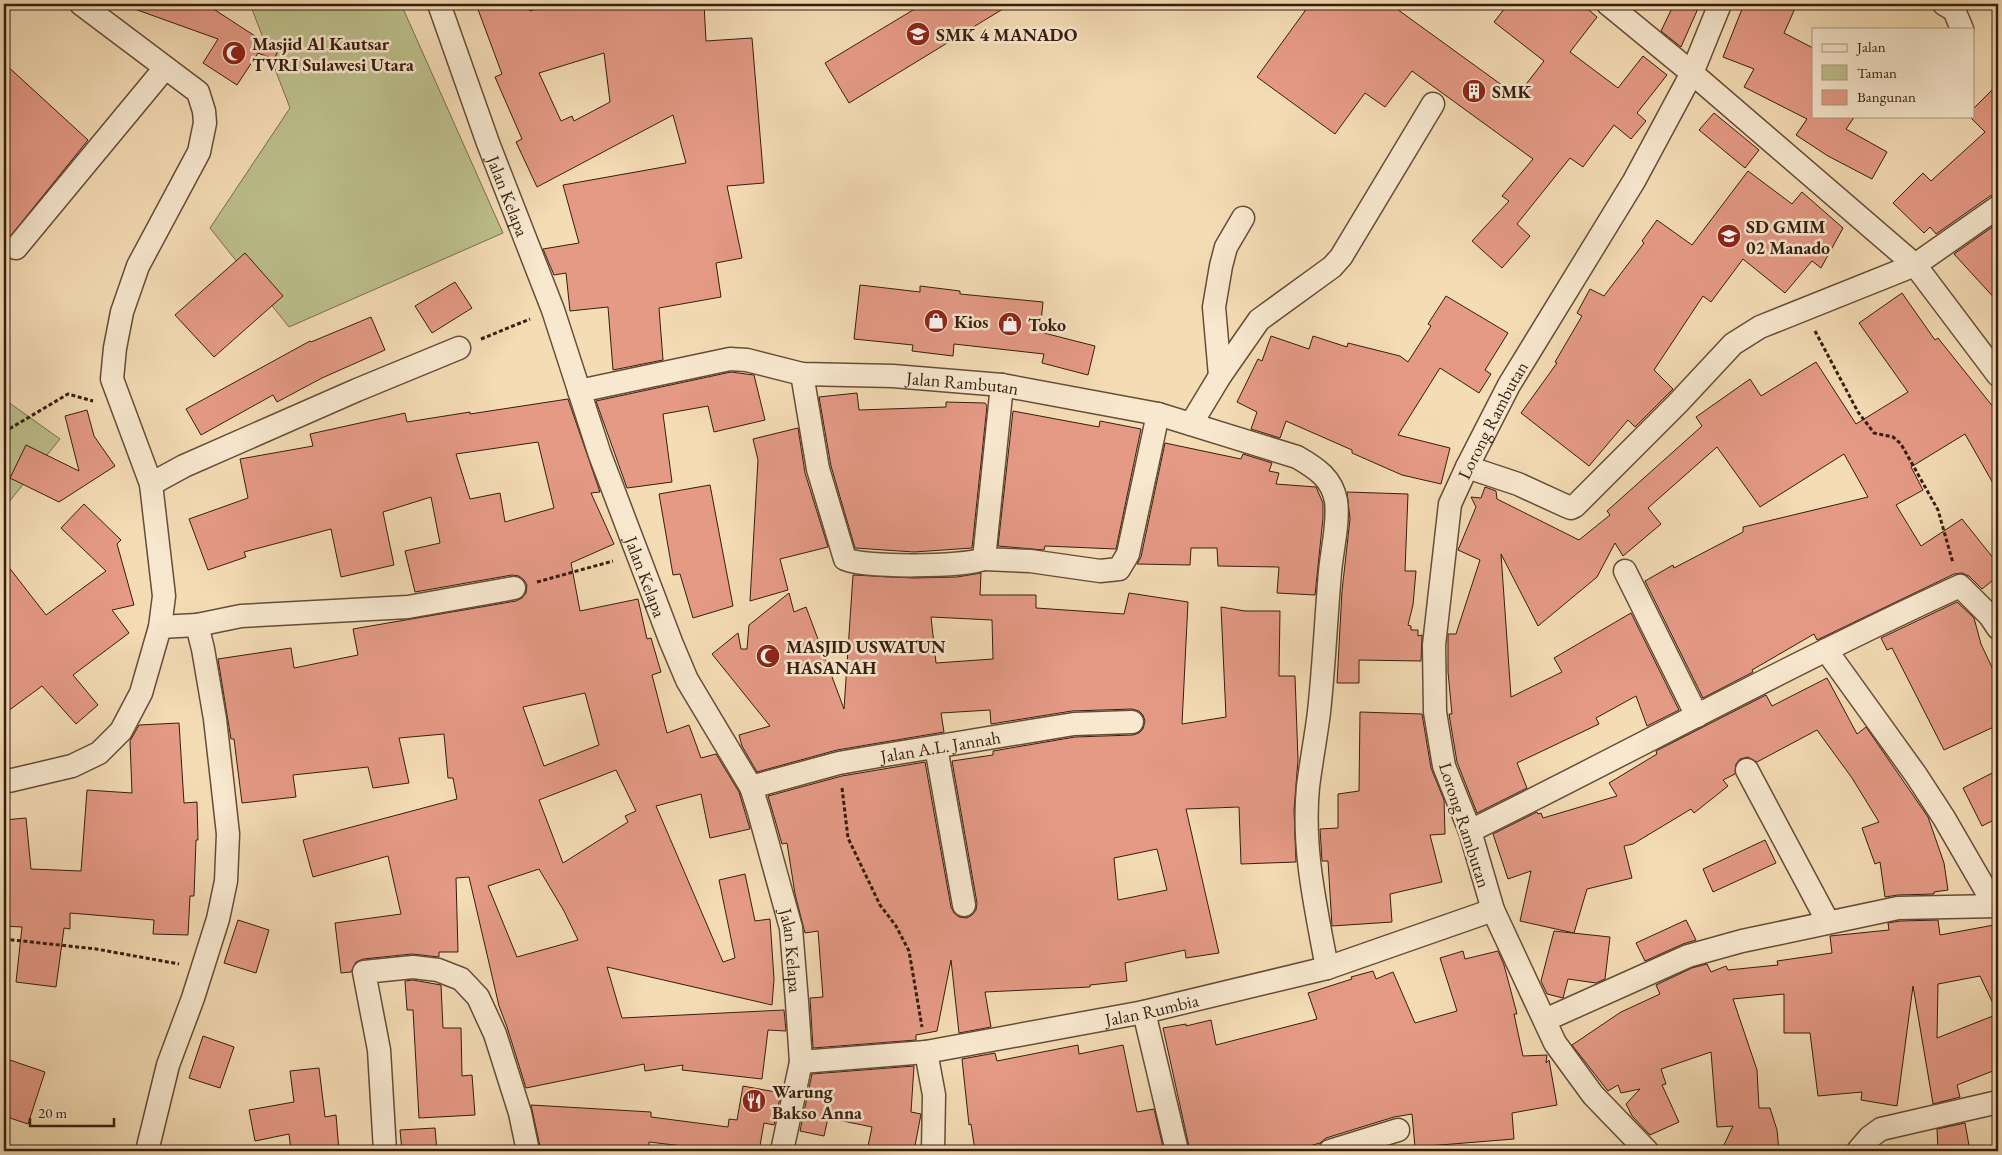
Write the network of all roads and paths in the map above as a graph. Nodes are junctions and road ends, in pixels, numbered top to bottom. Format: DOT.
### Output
graph roads {
  1 [pos="81,4"];
  2 [pos="441,4"];
  3 [pos="1608,4"];
  4 [pos="1720,4"];
  5 [pos="1944,4"];
  6 [pos="1962,28"];
  7 [pos="165,68"];
  8 [pos="1692,73"];
  9 [pos="1433,104"];
  10 [pos="1998,207"];
  11 [pos="1243,218"];
  12 [pos="16,248"];
  13 [pos="1915,264"];
  14 [pos="1803,309"];
  15 [pos="553,310"];
  16 [pos="460,348"];
  17 [pos="802,374"];
  18 [pos="1998,375"];
  19 [pos="1220,376"];
  20 [pos="1002,384"];
  21 [pos="579,391"];
  22 [pos="122,410"];
  23 [pos="1158,414"];
  24 [pos="1191,424"];
  25 [pos="4,432"];
  26 [pos="1467,467"];
  27 [pos="150,484"];
  28 [pos="637,554"];
  29 [pos="984,559"];
  30 [pos="1624,571"];
  31 [pos="1960,586"];
  32 [pos="514,588"];
  33 [pos="196,625"];
  34 [pos="160,627"];
  35 [pos="1998,628"];
  36 [pos="1826,650"];
  37 [pos="1697,716"];
  38 [pos="1132,722"];
  39 [pos="936,747"];
  40 [pos="839,763"];
  41 [pos="1747,770"];
  42 [pos="4,782"];
  43 [pos="751,786"];
  44 [pos="1470,831"];
  45 [pos="964,905"];
  46 [pos="1996,906"];
  47 [pos="1493,910"];
  48 [pos="1828,922"];
  49 [pos="4,939"];
  50 [pos="202,968"];
  51 [pos="1326,968"];
  52 [pos="1144,1012"];
  53 [pos="1545,1020"];
  54 [pos="926,1052"];
  55 [pos="801,1062"];
  56 [pos="1998,1102"];
  57 [pos="1398,1130"];
  58 [pos="147,1151"];
  59 [pos="384,1151"];
  60 [pos="528,1151"];
  61 [pos="782,1151"];
  62 [pos="933,1151"];
  63 [pos="1177,1151"];
  64 [pos="1330,1151"];
  65 [pos="1647,1151"];
  66 [pos="1858,1151"];
  1 -- 7 [label="street"];
  2 -- 15 [label="street, Jalan Kelapa"];
  3 -- 8 [label="street"];
  4 -- 8 [label="street, Lorong Rambutan"];
  5 -- 6 [label="street"];
  7 -- 12 [label="street"];
  7 -- 22 [label="street"];
  8 -- 13 [label="street"];
  8 -- 26 [label="street, Lorong Rambutan"];
  9 -- 19 [label="street"];
  10 -- 13 [label="street"];
  11 -- 19 [label="street"];
  13 -- 14 [label="street"];
  13 -- 18 [label="street"];
  14 -- 26 [label="street"];
  14 -- 31 [label="path"];
  15 -- 16 [label="path"];
  15 -- 21 [label="street, Jalan Kelapa"];
  16 -- 27 [label="street"];
  17 -- 20 [label="street, Jalan Rambutan"];
  17 -- 21 [label="street, Jalan Rambutan"];
  17 -- 29 [label="street"];
  19 -- 24 [label="street"];
  20 -- 23 [label="street, Jalan Rambutan"];
  20 -- 29 [label="street"];
  21 -- 28 [label="street, Jalan Kelapa"];
  22 -- 25 [label="path"];
  22 -- 27 [label="street"];
  23 -- 24 [label="street, Jalan Rambutan"];
  23 -- 29 [label="street"];
  24 -- 51 [label="street, Jalan Rambutan"];
  26 -- 44 [label="street, Lorong Rambutan"];
  27 -- 34 [label="street"];
  28 -- 32 [label="path"];
  28 -- 43 [label="street, Jalan Kelapa"];
  30 -- 37 [label="street"];
  31 -- 35 [label="street"];
  31 -- 36 [label="street"];
  32 -- 33 [label="street"];
  33 -- 34 [label="street"];
  33 -- 50 [label="street"];
  34 -- 42 [label="street"];
  36 -- 37 [label="street"];
  36 -- 46 [label="street"];
  37 -- 44 [label="street"];
  38 -- 39 [label="street, Jalan A.L. Jannah"];
  39 -- 40 [label="street, Jalan A.L. Jannah"];
  39 -- 45 [label="street"];
  40 -- 43 [label="street, Jalan A.L. Jannah"];
  40 -- 54 [label="path"];
  41 -- 48 [label="street"];
  43 -- 55 [label="street, Jalan Kelapa"];
  44 -- 47 [label="street, Lorong Rambutan"];
  46 -- 48 [label="street"];
  47 -- 51 [label="street, Jalan Rumbia"];
  47 -- 53 [label="street, Lorong Rambutan"];
  48 -- 53 [label="street"];
  49 -- 50 [label="path"];
  50 -- 58 [label="street"];
  51 -- 52 [label="street, Jalan Rumbia"];
  52 -- 54 [label="street, Jalan Rumbia"];
  52 -- 63 [label="street"];
  53 -- 65 [label="street, Lorong Rambutan"];
  54 -- 55 [label="street, Jalan Rumbia"];
  54 -- 62 [label="street"];
  55 -- 61 [label="street, Jalan Kelapa"];
  56 -- 66 [label="street"];
  57 -- 64 [label="street"];
  59 -- 60 [label="street"];
}
